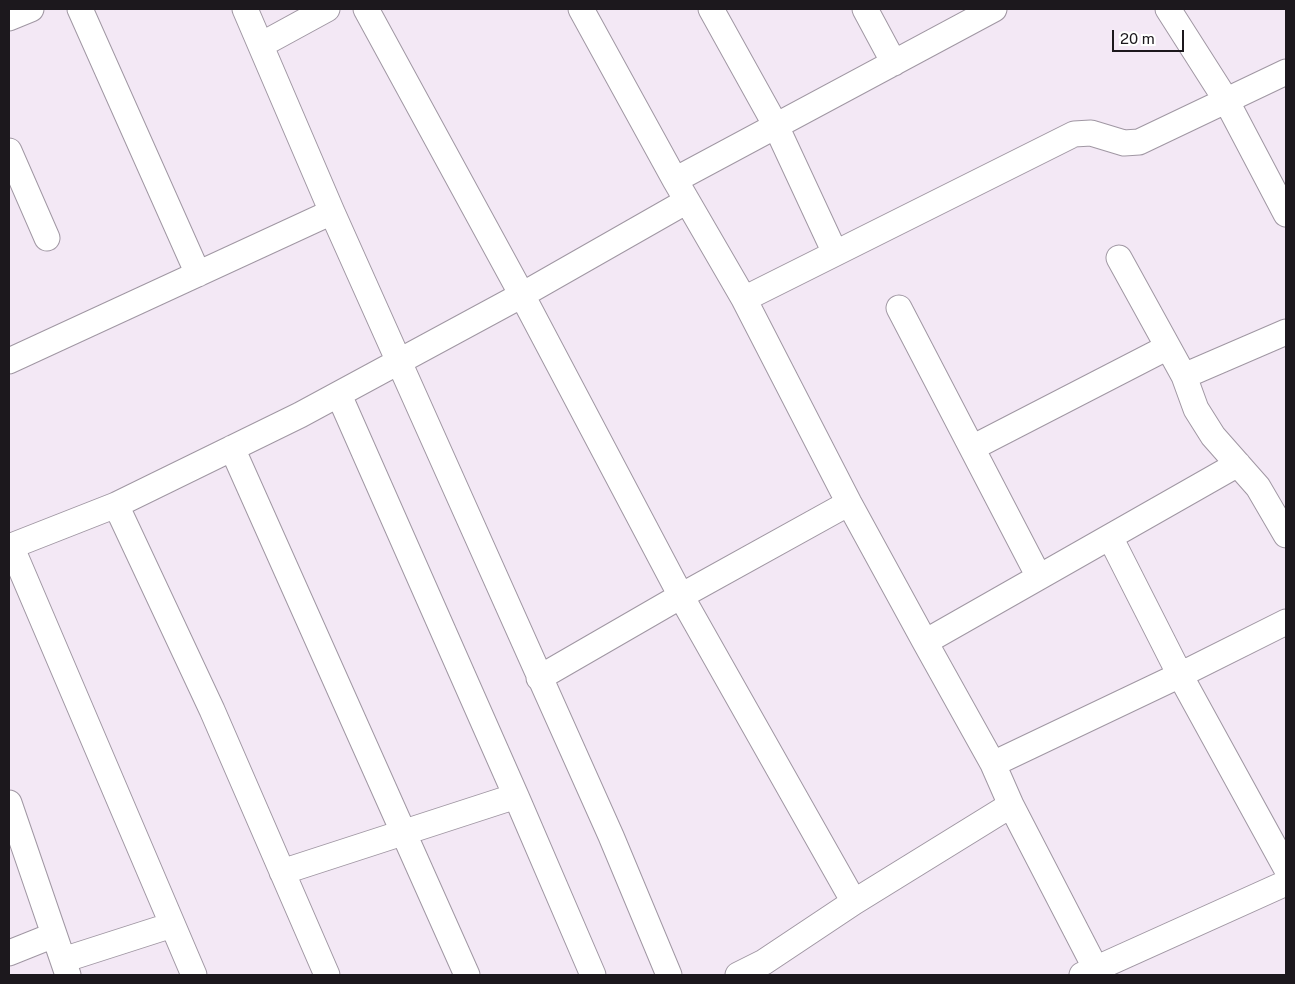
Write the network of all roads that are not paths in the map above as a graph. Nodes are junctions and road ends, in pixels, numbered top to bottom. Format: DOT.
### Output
graph roads {
  1 [pos="31,9"];
  2 [pos="80,9"];
  3 [pos="245,9"];
  4 [pos="327,9"];
  5 [pos="366,9"];
  6 [pos="581,9"];
  7 [pos="711,9"];
  8 [pos="865,9"];
  9 [pos="1168,9"];
  10 [pos="985,11"];
  11 [pos="9,18"];
  12 [pos="261,45"];
  13 [pos="894,63"];
  14 [pos="1286,72"];
  15 [pos="1226,100"];
  16 [pos="776,126"];
  17 [pos="9,151"];
  18 [pos="681,190"];
  19 [pos="332,212"];
  20 [pos="1286,214"];
  21 [pos="47,238"];
  22 [pos="835,253"];
  23 [pos="1119,258"];
  24 [pos="198,274"];
  25 [pos="522,295"];
  26 [pos="744,299"];
  27 [pos="899,308"];
  28 [pos="1286,332"];
  29 [pos="1168,348"];
  30 [pos="400,361"];
  31 [pos="9,362"];
  32 [pos="1184,376"];
  33 [pos="339,395"];
  34 [pos="232,448"];
  35 [pos="972,448"];
  36 [pos="1238,464"];
  37 [pos="849,503"];
  38 [pos="116,505"];
  39 [pos="1286,535"];
  40 [pos="1110,537"];
  41 [pos="10,547"];
  42 [pos="1039,577"];
  43 [pos="681,596"];
  44 [pos="1286,622"];
  45 [pos="925,642"];
  46 [pos="1180,675"];
  47 [pos="539,678"];
  48 [pos="993,764"];
  49 [pos="516,796"];
  50 [pos="1011,805"];
  51 [pos="10,810"];
  52 [pos="402,832"];
  53 [pos="1286,868"];
  54 [pos="282,872"];
  55 [pos="1286,883"];
  56 [pos="854,902"];
  57 [pos="172,924"];
  58 [pos="54,935"];
  59 [pos="9,953"];
  60 [pos="66,968"];
  61 [pos="768,969"];
  62 [pos="1092,973"];
  63 [pos="194,975"];
  64 [pos="326,975"];
  65 [pos="467,975"];
  66 [pos="593,975"];
  67 [pos="669,975"];
  68 [pos="738,975"];
  1 -- 11 [label="street"];
  2 -- 24 [label="street"];
  3 -- 12 [label="street"];
  4 -- 12 [label="street"];
  5 -- 25 [label="street"];
  6 -- 18 [label="street"];
  7 -- 16 [label="street"];
  8 -- 13 [label="street"];
  9 -- 15 [label="street"];
  10 -- 13 [label="street"];
  12 -- 19 [label="street"];
  13 -- 16 [label="street"];
  14 -- 15 [label="street"];
  15 -- 20 [label="street"];
  15 -- 22 [label="street"];
  16 -- 18 [label="street"];
  16 -- 22 [label="street"];
  17 -- 21 [label="street"];
  18 -- 25 [label="street"];
  18 -- 26 [label="street"];
  19 -- 24 [label="street"];
  19 -- 30 [label="street"];
  22 -- 26 [label="street"];
  23 -- 29 [label="street"];
  24 -- 31 [label="street"];
  25 -- 30 [label="street"];
  25 -- 43 [label="street"];
  26 -- 37 [label="street"];
  27 -- 35 [label="street"];
  28 -- 32 [label="street"];
  29 -- 32 [label="street"];
  29 -- 35 [label="street"];
  30 -- 33 [label="street"];
  30 -- 47 [label="street"];
  32 -- 36 [label="street"];
  33 -- 34 [label="street"];
  33 -- 49 [label="street"];
  34 -- 38 [label="street"];
  34 -- 52 [label="street"];
  35 -- 42 [label="street"];
  36 -- 39 [label="street"];
  36 -- 40 [label="street"];
  37 -- 43 [label="street"];
  37 -- 45 [label="street"];
  38 -- 41 [label="street"];
  38 -- 54 [label="street"];
  40 -- 42 [label="street"];
  40 -- 46 [label="street"];
  41 -- 57 [label="street"];
  42 -- 45 [label="street"];
  43 -- 47 [label="street"];
  43 -- 56 [label="street"];
  44 -- 46 [label="street"];
  45 -- 48 [label="street"];
  46 -- 48 [label="street"];
  46 -- 53 [label="street"];
  47 -- 67 [label="street"];
  48 -- 50 [label="street"];
  49 -- 52 [label="street"];
  49 -- 66 [label="street"];
  50 -- 56 [label="street"];
  50 -- 62 [label="street"];
  51 -- 58 [label="street"];
  52 -- 54 [label="street"];
  52 -- 65 [label="street"];
  54 -- 64 [label="street"];
  55 -- 62 [label="street"];
  56 -- 61 [label="street"];
  57 -- 60 [label="street"];
  57 -- 63 [label="street"];
  58 -- 59 [label="street"];
  58 -- 60 [label="street"];
  61 -- 68 [label="street"];
}
